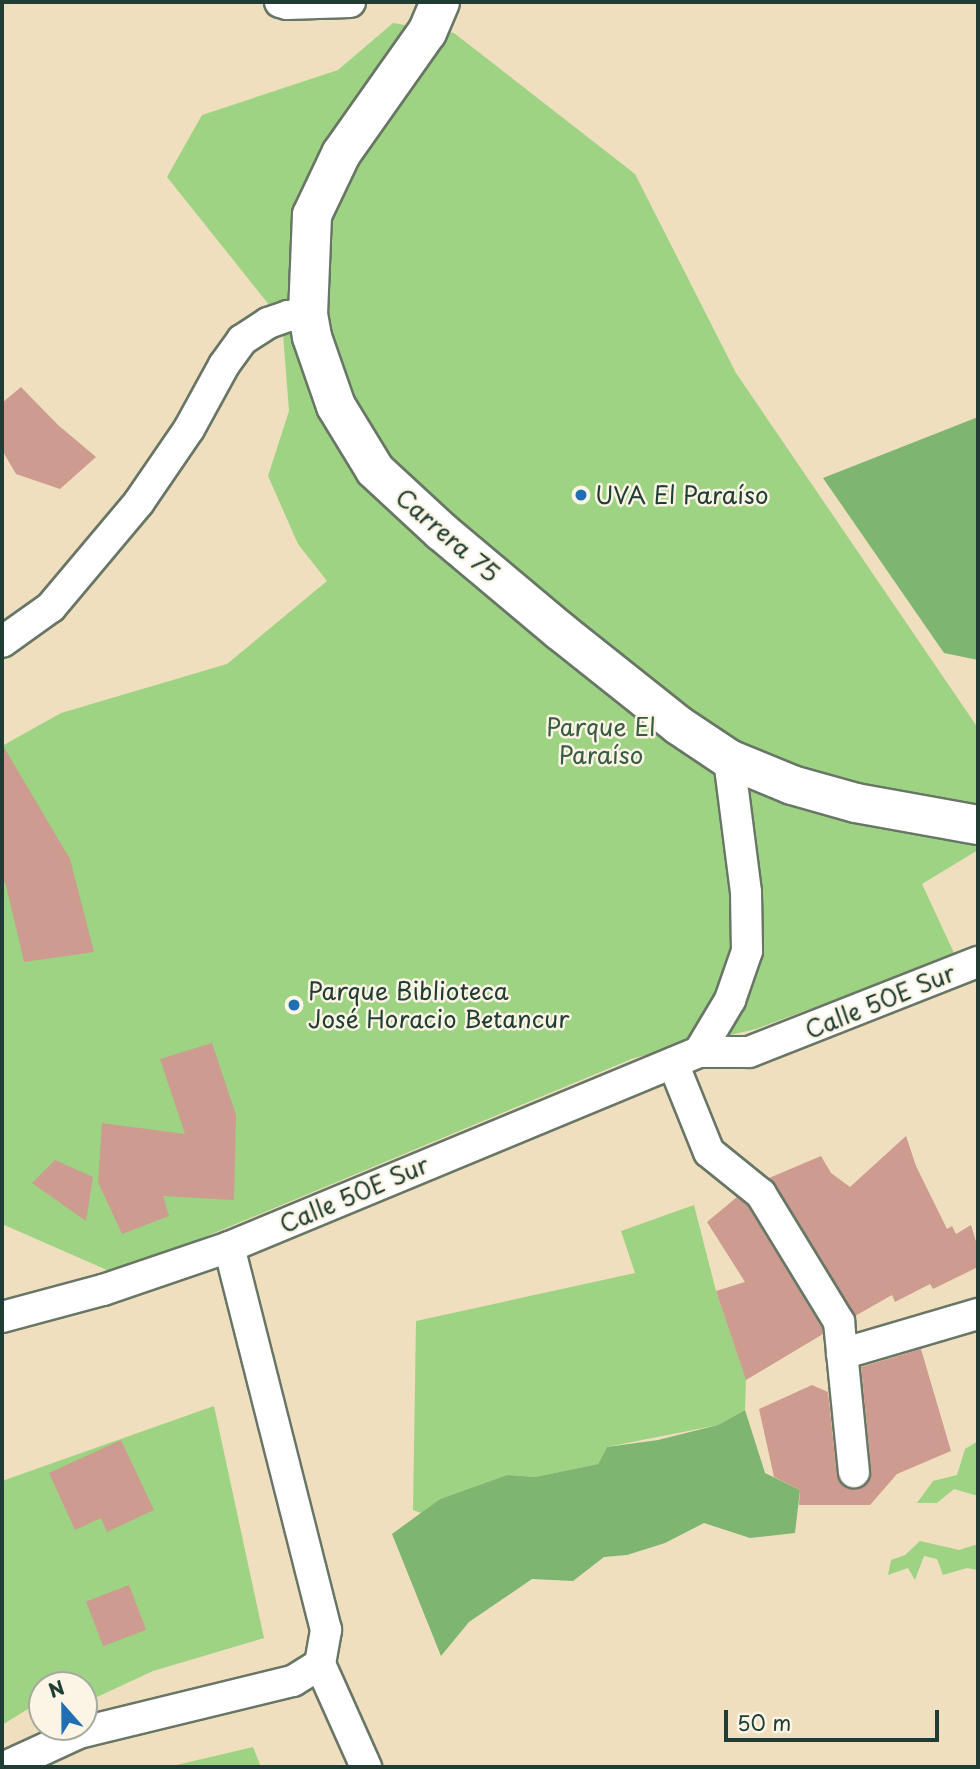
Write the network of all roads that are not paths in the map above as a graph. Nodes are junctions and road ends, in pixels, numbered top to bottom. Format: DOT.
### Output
graph roads {
  1 [pos="280,2"];
  2 [pos="350,2"];
  3 [pos="440,2"];
  4 [pos="308,314"];
  5 [pos="2,642"];
  6 [pos="729,759"];
  7 [pos="978,825"];
  8 [pos="978,962"];
  9 [pos="686,1058"];
  10 [pos="229,1247"];
  11 [pos="978,1314"];
  12 [pos="2,1317"];
  13 [pos="842,1354"];
  14 [pos="854,1472"];
  15 [pos="320,1664"];
  16 [pos="5,1767"];
  17 [pos="366,1767"];
  1 -- 2 [label="street"];
  3 -- 4 [label="street, Carrera 75"];
  4 -- 5 [label="street"];
  4 -- 6 [label="street, Carrera 75"];
  6 -- 7 [label="street, Carrera 75"];
  6 -- 9 [label="street"];
  8 -- 9 [label="street, Calle 50E Sur"];
  9 -- 10 [label="street, Calle 50E Sur"];
  9 -- 13 [label="street"];
  10 -- 12 [label="street, Calle 50E Sur"];
  10 -- 15 [label="street"];
  11 -- 13 [label="street"];
  13 -- 14 [label="street"];
  15 -- 16 [label="street"];
  15 -- 17 [label="street"];
}
